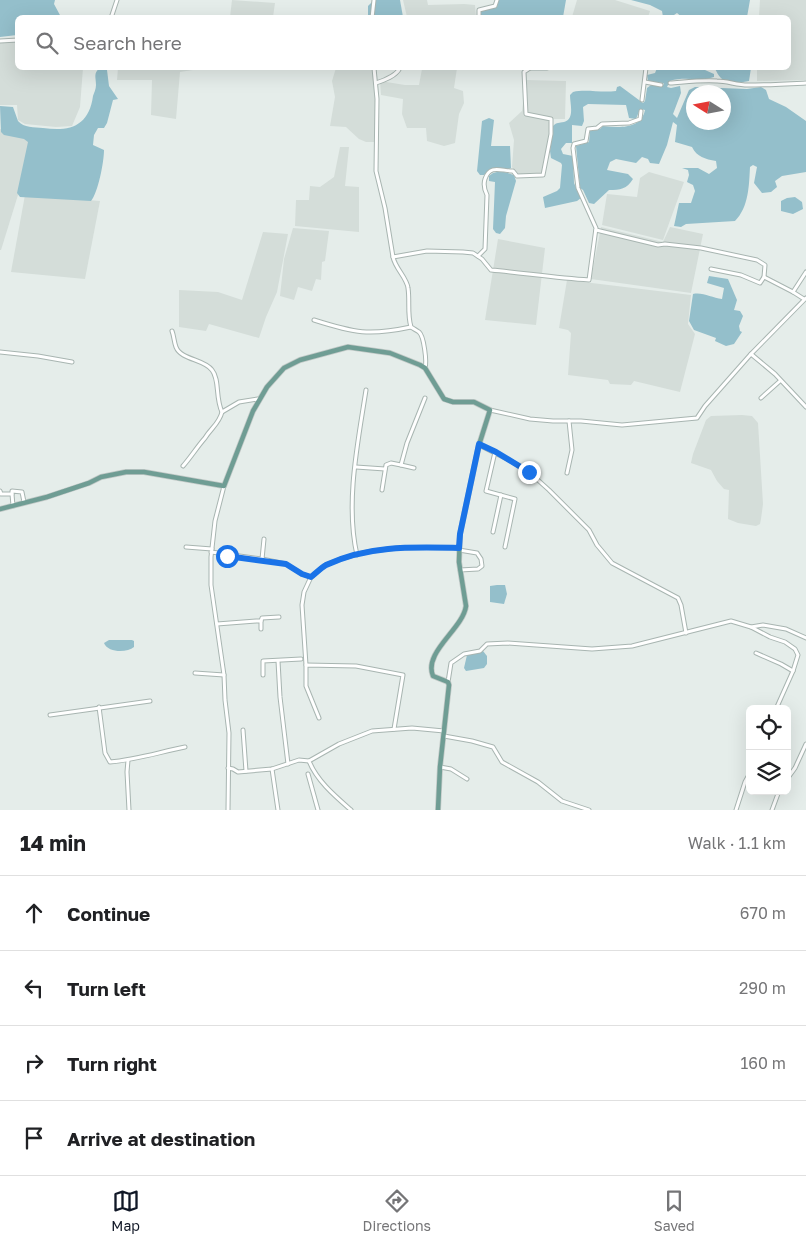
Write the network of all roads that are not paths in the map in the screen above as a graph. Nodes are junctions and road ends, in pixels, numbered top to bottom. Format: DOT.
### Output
graph roads {
  1 [pos="117,0"];
  2 [pos="374,0"];
  3 [pos="497,0"];
  4 [pos="112,15"];
  5 [pos="372,15"];
  6 [pos="479,15"];
  7 [pos="15,40"];
  8 [pos="0,41"];
  9 [pos="374,70"];
  10 [pos="399,70"];
  11 [pos="528,70"];
  12 [pos="646,70"];
  13 [pos="645,82"];
  14 [pos="376,83"];
  15 [pos="670,83"];
  16 [pos="806,83"];
  17 [pos="661,84"];
  18 [pos="642,100"];
  19 [pos="641,111"];
  20 [pos="596,230"];
  21 [pos="478,256"];
  22 [pos="392,257"];
  23 [pos="711,269"];
  24 [pos="806,272"];
  25 [pos="764,277"];
  26 [pos="793,292"];
  27 [pos="805,299"];
  28 [pos="314,320"];
  29 [pos="411,327"];
  30 [pos="172,331"];
  31 [pos="0,352"];
  32 [pos="751,354"];
  33 [pos="72,362"];
  34 [pos="425,368"];
  35 [pos="780,381"];
  36 [pos="366,390"];
  37 [pos="425,398"];
  38 [pos="761,398"];
  39 [pos="258,399"];
  40 [pos="806,407"];
  41 [pos="490,410"];
  42 [pos="222,412"];
  43 [pos="569,421"];
  44 [pos="479,443"];
  45 [pos="496,452"];
  46 [pos="401,465"];
  47 [pos="183,466"];
  48 [pos="356,467"];
  49 [pos="414,468"];
  50 [pos="385,469"];
  51 [pos="567,473"];
  52 [pos="224,486"];
  53 [pos="382,490"];
  54 [pos="0,492"];
  55 [pos="12,494"];
  56 [pos="502,495"];
  57 [pos="24,502"];
  58 [pos="13,506"];
  59 [pos="0,509"];
  60 [pos="493,532"];
  61 [pos="264,539"];
  62 [pos="186,547"];
  63 [pos="505,547"];
  64 [pos="459,549"];
  65 [pos="211,551"];
  66 [pos="357,555"];
  67 [pos="262,559"];
  68 [pos="460,570"];
  69 [pos="311,577"];
  70 [pos="279,617"];
  71 [pos="261,621"];
  72 [pos="217,624"];
  73 [pos="751,627"];
  74 [pos="262,628"];
  75 [pos="686,633"];
  76 [pos="806,638"];
  77 [pos="756,654"];
  78 [pos="301,659"];
  79 [pos="278,661"];
  80 [pos="306,666"];
  81 [pos="793,671"];
  82 [pos="194,673"];
  83 [pos="224,675"];
  84 [pos="263,675"];
  85 [pos="448,682"];
  86 [pos="150,701"];
  87 [pos="778,705"];
  88 [pos="99,707"];
  89 [pos="50,715"];
  90 [pos="319,718"];
  91 [pos="394,729"];
  92 [pos="242,730"];
  93 [pos="444,734"];
  94 [pos="806,744"];
  95 [pos="184,747"];
  96 [pos="128,760"];
  97 [pos="310,761"];
  98 [pos="288,764"];
  99 [pos="440,767"];
  100 [pos="228,768"];
  101 [pos="272,769"];
  102 [pos="246,771"];
  103 [pos="308,774"];
  104 [pos="791,774"];
  105 [pos="466,780"];
  106 [pos="746,784"];
  107 [pos="778,795"];
  108 [pos="129,810"];
  109 [pos="228,810"];
  110 [pos="278,810"];
  111 [pos="318,810"];
  112 [pos="351,810"];
  113 [pos="438,810"];
  114 [pos="589,810"];
  115 [pos="736,810"];
  116 [pos="772,810"];
  1 -- 4 [label="street"];
  2 -- 5 [label="street"];
  3 -- 6 [label="street"];
  7 -- 8 [label="street"];
  9 -- 14 [label="street"];
  10 -- 14 [label="street"];
  11 -- 21 [label="street"];
  12 -- 13 [label="street"];
  13 -- 17 [label="street"];
  13 -- 18 [label="street"];
  14 -- 22 [label="street"];
  15 -- 16 [label="street"];
  19 -- 20 [label="street"];
  20 -- 21 [label="street"];
  20 -- 25 [label="street"];
  21 -- 22 [label="street"];
  22 -- 29 [label="street"];
  23 -- 25 [label="street"];
  24 -- 26 [label="street"];
  25 -- 26 [label="street"];
  26 -- 27 [label="street"];
  27 -- 32 [label="street"];
  28 -- 29 [label="street"];
  29 -- 34 [label="street"];
  30 -- 42 [label="street"];
  31 -- 33 [label="street"];
  32 -- 35 [label="street"];
  32 -- 43 [label="street"];
  34 -- 39 [label="main road"];
  34 -- 41 [label="main road"];
  35 -- 38 [label="street"];
  35 -- 40 [label="street"];
  36 -- 48 [label="street"];
  37 -- 46 [label="street"];
  39 -- 42 [label="street"];
  39 -- 52 [label="main road"];
  41 -- 43 [label="street"];
  41 -- 44 [label="main road"];
  42 -- 47 [label="street"];
  43 -- 51 [label="street"];
  44 -- 45 [label="street"];
  44 -- 64 [label="main road"];
  45 -- 56 [label="street"];
  45 -- 75 [label="street"];
  46 -- 49 [label="street"];
  46 -- 50 [label="street"];
  48 -- 50 [label="street"];
  48 -- 66 [label="street"];
  50 -- 53 [label="street"];
  52 -- 57 [label="main road"];
  52 -- 65 [label="street"];
  54 -- 55 [label="street"];
  55 -- 57 [label="street"];
  55 -- 58 [label="street"];
  56 -- 60 [label="street"];
  56 -- 63 [label="street"];
  57 -- 58 [label="main road"];
  58 -- 59 [label="main road"];
  61 -- 67 [label="street"];
  62 -- 65 [label="street"];
  64 -- 66 [label="street"];
  64 -- 68 [label="main road"];
  64 -- 68 [label="street"];
  65 -- 67 [label="street"];
  65 -- 72 [label="street"];
  66 -- 69 [label="street"];
  67 -- 69 [label="street"];
  68 -- 85 [label="main road"];
  69 -- 80 [label="street"];
  70 -- 71 [label="street"];
  71 -- 72 [label="street"];
  71 -- 74 [label="street"];
  72 -- 83 [label="street"];
  73 -- 75 [label="street"];
  73 -- 76 [label="street"];
  73 -- 81 [label="street"];
  75 -- 85 [label="street"];
  77 -- 81 [label="street"];
  78 -- 79 [label="street"];
  79 -- 84 [label="street"];
  79 -- 98 [label="street"];
  80 -- 90 [label="street"];
  80 -- 91 [label="street"];
  81 -- 87 [label="street"];
  82 -- 83 [label="street"];
  83 -- 100 [label="street"];
  85 -- 93 [label="main road"];
  86 -- 88 [label="street"];
  88 -- 89 [label="street"];
  88 -- 96 [label="street"];
  91 -- 93 [label="street"];
  91 -- 97 [label="street"];
  92 -- 102 [label="street"];
  93 -- 99 [label="main road"];
  93 -- 114 [label="street"];
  94 -- 104 [label="street"];
  95 -- 96 [label="street"];
  96 -- 108 [label="street"];
  97 -- 98 [label="street"];
  97 -- 112 [label="street"];
  98 -- 101 [label="street"];
  99 -- 105 [label="street"];
  99 -- 113 [label="main road"];
  100 -- 102 [label="street"];
  100 -- 109 [label="street"];
  101 -- 102 [label="street"];
  101 -- 110 [label="street"];
  103 -- 111 [label="street"];
  106 -- 115 [label="street"];
  107 -- 116 [label="street"];
}
